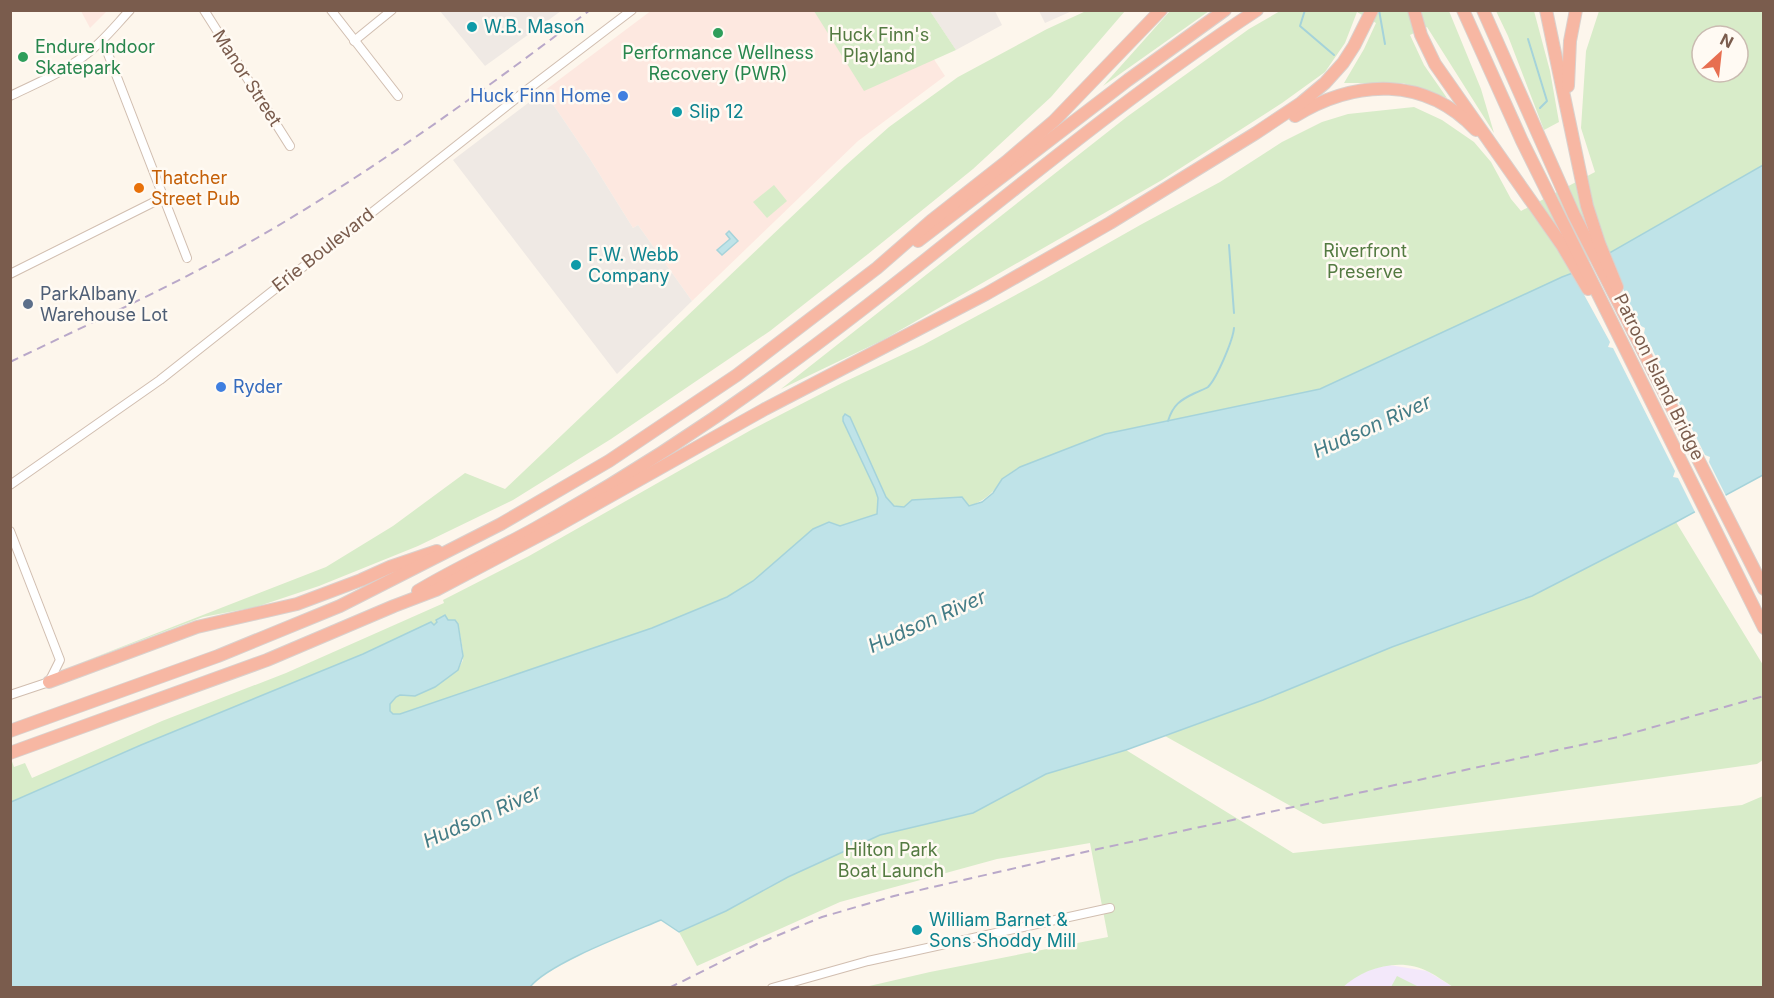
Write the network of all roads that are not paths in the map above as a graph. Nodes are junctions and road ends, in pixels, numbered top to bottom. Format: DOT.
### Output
graph roads {
  1 [pos="204,10"];
  2 [pos="331,10"];
  3 [pos="392,10"];
  4 [pos="632,10"];
  5 [pos="1152,10"];
  6 [pos="1161,10"];
  7 [pos="1225,10"];
  8 [pos="1257,10"];
  9 [pos="1372,10"];
  10 [pos="1414,10"];
  11 [pos="1463,10"];
  12 [pos="1483,10"];
  13 [pos="1546,10"];
  14 [pos="1576,10"];
  15 [pos="124,13"];
  16 [pos="102,41"];
  17 [pos="354,41"];
  18 [pos="1129,45"];
  19 [pos="10,96"];
  20 [pos="398,96"];
  21 [pos="1570,120"];
  22 [pos="290,146"];
  23 [pos="1498,154"];
  24 [pos="1212,160"];
  25 [pos="162,198"];
  26 [pos="187,258"];
  27 [pos="877,268"];
  28 [pos="10,274"];
  29 [pos="1620,341"];
  30 [pos="1681,424"];
  31 [pos="10,485"];
  32 [pos="10,531"];
  33 [pos="472,539"];
  34 [pos="1764,590"];
  35 [pos="394,606"];
  36 [pos="1764,628"];
  37 [pos="49,682"];
  38 [pos="10,695"];
  39 [pos="10,730"];
  40 [pos="14,752"];
  41 [pos="1110,908"];
  42 [pos="772,987"];
  1 -- 22 [label="street, Manor Street"];
  2 -- 17 [label="street"];
  3 -- 17 [label="street"];
  4 -- 31 [label="street, Erie Boulevard"];
  5 -- 18 [label="highway"];
  6 -- 18 [label="highway"];
  7 -- 27 [label="highway"];
  8 -- 35 [label="highway"];
  9 -- 24 [label="highway"];
  10 -- 23 [label="highway"];
  11 -- 29 [label="highway, Patroon Island Bridge"];
  12 -- 30 [label="highway, Patroon Island Bridge"];
  13 -- 21 [label="highway"];
  14 -- 21 [label="highway"];
  15 -- 16 [label="street"];
  16 -- 19 [label="street"];
  16 -- 25 [label="street"];
  17 -- 20 [label="street"];
  18 -- 27 [label="highway"];
  21 -- 30 [label="highway"];
  23 -- 24 [label="highway"];
  23 -- 29 [label="highway"];
  24 -- 35 [label="highway"];
  25 -- 26 [label="street"];
  25 -- 28 [label="street"];
  27 -- 33 [label="highway"];
  29 -- 36 [label="highway, Patroon Island Bridge"];
  30 -- 34 [label="highway, Patroon Island Bridge"];
  32 -- 37 [label="street"];
  33 -- 37 [label="highway"];
  33 -- 39 [label="highway"];
  35 -- 40 [label="highway"];
  37 -- 38 [label="street"];
  41 -- 42 [label="street"];
}
